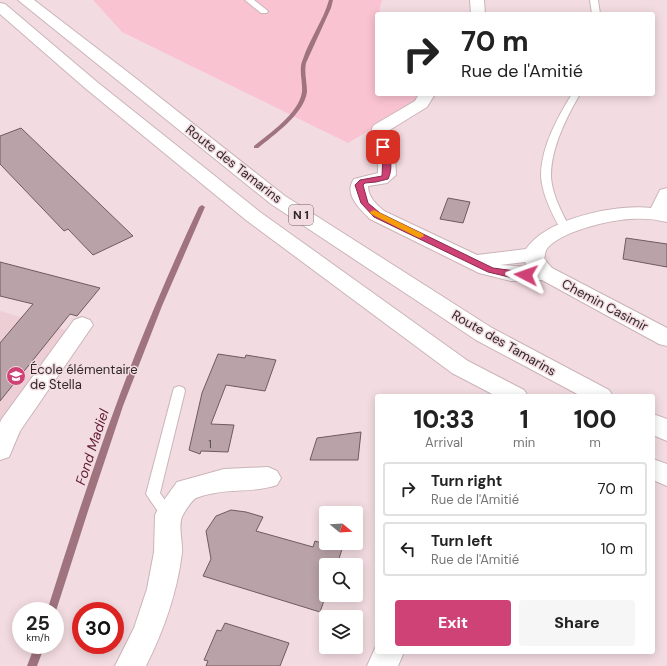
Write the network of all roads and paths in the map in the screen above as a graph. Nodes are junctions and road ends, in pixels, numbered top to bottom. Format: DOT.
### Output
graph roads {
  1 [pos="25,0"];
  2 [pos="248,0"];
  3 [pos="477,0"];
  4 [pos="594,0"];
  5 [pos="0,7"];
  6 [pos="264,10"];
  7 [pos="478,12"];
  8 [pos="596,12"];
  9 [pos="426,96"];
  10 [pos="575,96"];
  11 [pos="667,194"];
  12 [pos="663,215"];
  13 [pos="566,228"];
  14 [pos="533,255"];
  15 [pos="474,262"];
  16 [pos="545,273"];
  17 [pos="82,325"];
  18 [pos="667,338"];
  19 [pos="179,390"];
  20 [pos="512,394"];
  21 [pos="597,394"];
  22 [pos="655,425"];
  23 [pos="667,431"];
  24 [pos="0,450"];
  25 [pos="655,470"];
  26 [pos="667,475"];
  27 [pos="268,478"];
  28 [pos="168,515"];
  29 [pos="388,654"];
  30 [pos="130,666"];
  31 [pos="382,666"];
  1 -- 21 [label="main road, Route des Tamarins / N 1"];
  2 -- 6 [label="lane"];
  3 -- 7 [label="main road"];
  4 -- 8 [label="lane"];
  5 -- 20 [label="main road, N 1"];
  9 -- 15 [label="main road"];
  10 -- 13 [label="lane"];
  11 -- 12 [label="main road"];
  12 -- 13 [label="main road"];
  13 -- 14 [label="main road"];
  14 -- 15 [label="main road"];
  14 -- 16 [label="main road, Chemin Casimir"];
  15 -- 16 [label="main road"];
  16 -- 18 [label="main road, Chemin Casimir"];
  17 -- 24 [label="main road"];
  19 -- 28 [label="lane"];
  22 -- 23 [label="main road"];
  25 -- 26 [label="main road"];
  27 -- 28 [label="main road"];
  28 -- 30 [label="main road"];
  29 -- 31 [label="main road"];
}
